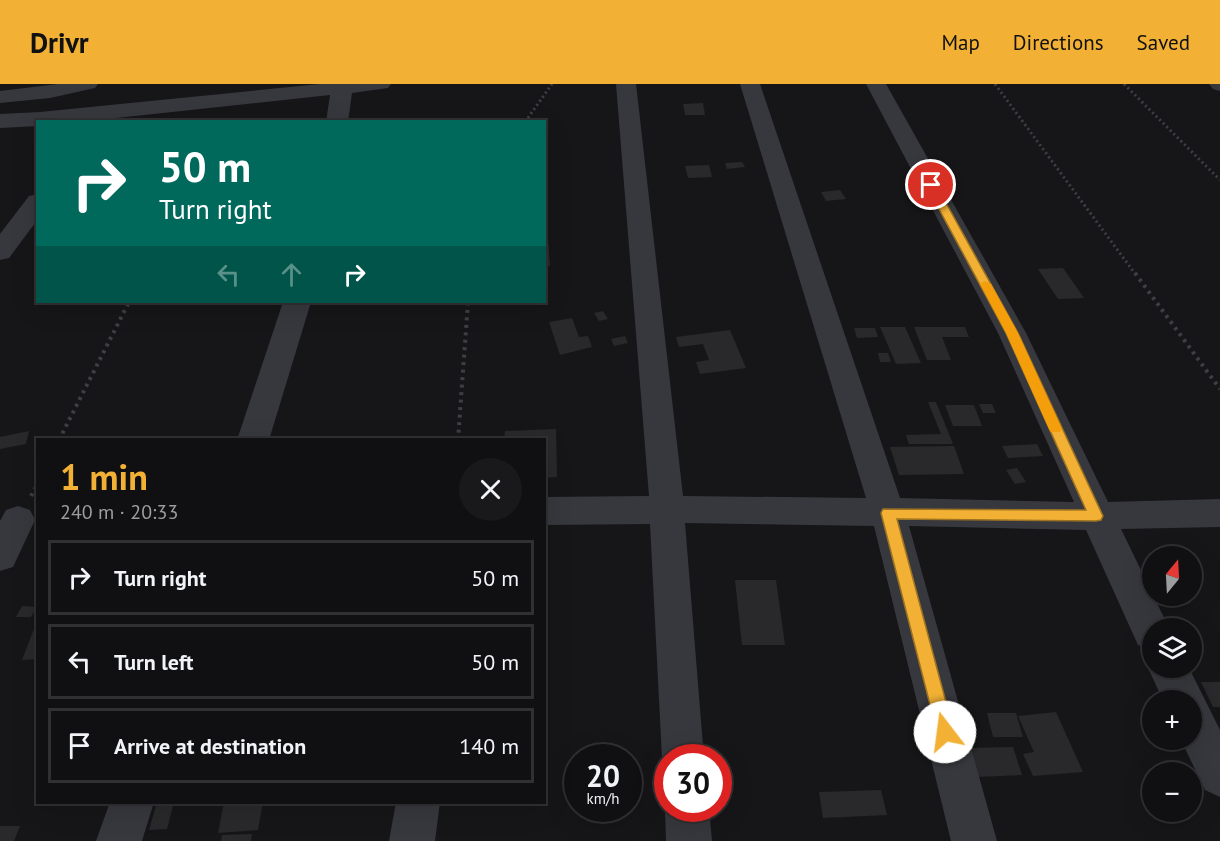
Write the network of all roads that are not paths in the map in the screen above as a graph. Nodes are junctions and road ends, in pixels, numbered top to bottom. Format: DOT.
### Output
graph roads {
  1 [pos="88,84"];
  2 [pos="381,84"];
  3 [pos="626,84"];
  4 [pos="750,84"];
  5 [pos="876,84"];
  6 [pos="342,86"];
  7 [pos="0,97"];
  8 [pos="100,117"];
  9 [pos="338,120"];
  10 [pos="0,121"];
  11 [pos="36,204"];
  12 [pos="0,252"];
  13 [pos="297,303"];
  14 [pos="255,438"];
  15 [pos="667,510"];
  16 [pos="546,511"];
  17 [pos="888,513"];
  18 [pos="1220,513"];
  19 [pos="1096,516"];
  20 [pos="19,520"];
  21 [pos="0,556"];
  22 [pos="1145,618"];
  23 [pos="1202,738"];
  24 [pos="682,744"];
  25 [pos="1220,775"];
  26 [pos="131,804"];
  27 [pos="418,804"];
  28 [pos="688,822"];
  29 [pos="119,841"];
  30 [pos="412,841"];
  31 [pos="689,841"];
  32 [pos="974,841"];
  1 -- 7 [label="street"];
  2 -- 6 [label="street"];
  3 -- 15 [label="street"];
  4 -- 17 [label="street"];
  5 -- 19 [label="street"];
  6 -- 8 [label="street"];
  6 -- 9 [label="street"];
  8 -- 10 [label="street"];
  11 -- 12 [label="street"];
  13 -- 14 [label="street"];
  15 -- 16 [label="street"];
  15 -- 17 [label="street"];
  15 -- 24 [label="street"];
  17 -- 19 [label="street"];
  17 -- 32 [label="street"];
  18 -- 19 [label="street"];
  19 -- 22 [label="street"];
  20 -- 21 [label="street"];
  23 -- 25 [label="street"];
  26 -- 29 [label="street"];
  27 -- 30 [label="street"];
  28 -- 31 [label="street"];
}
